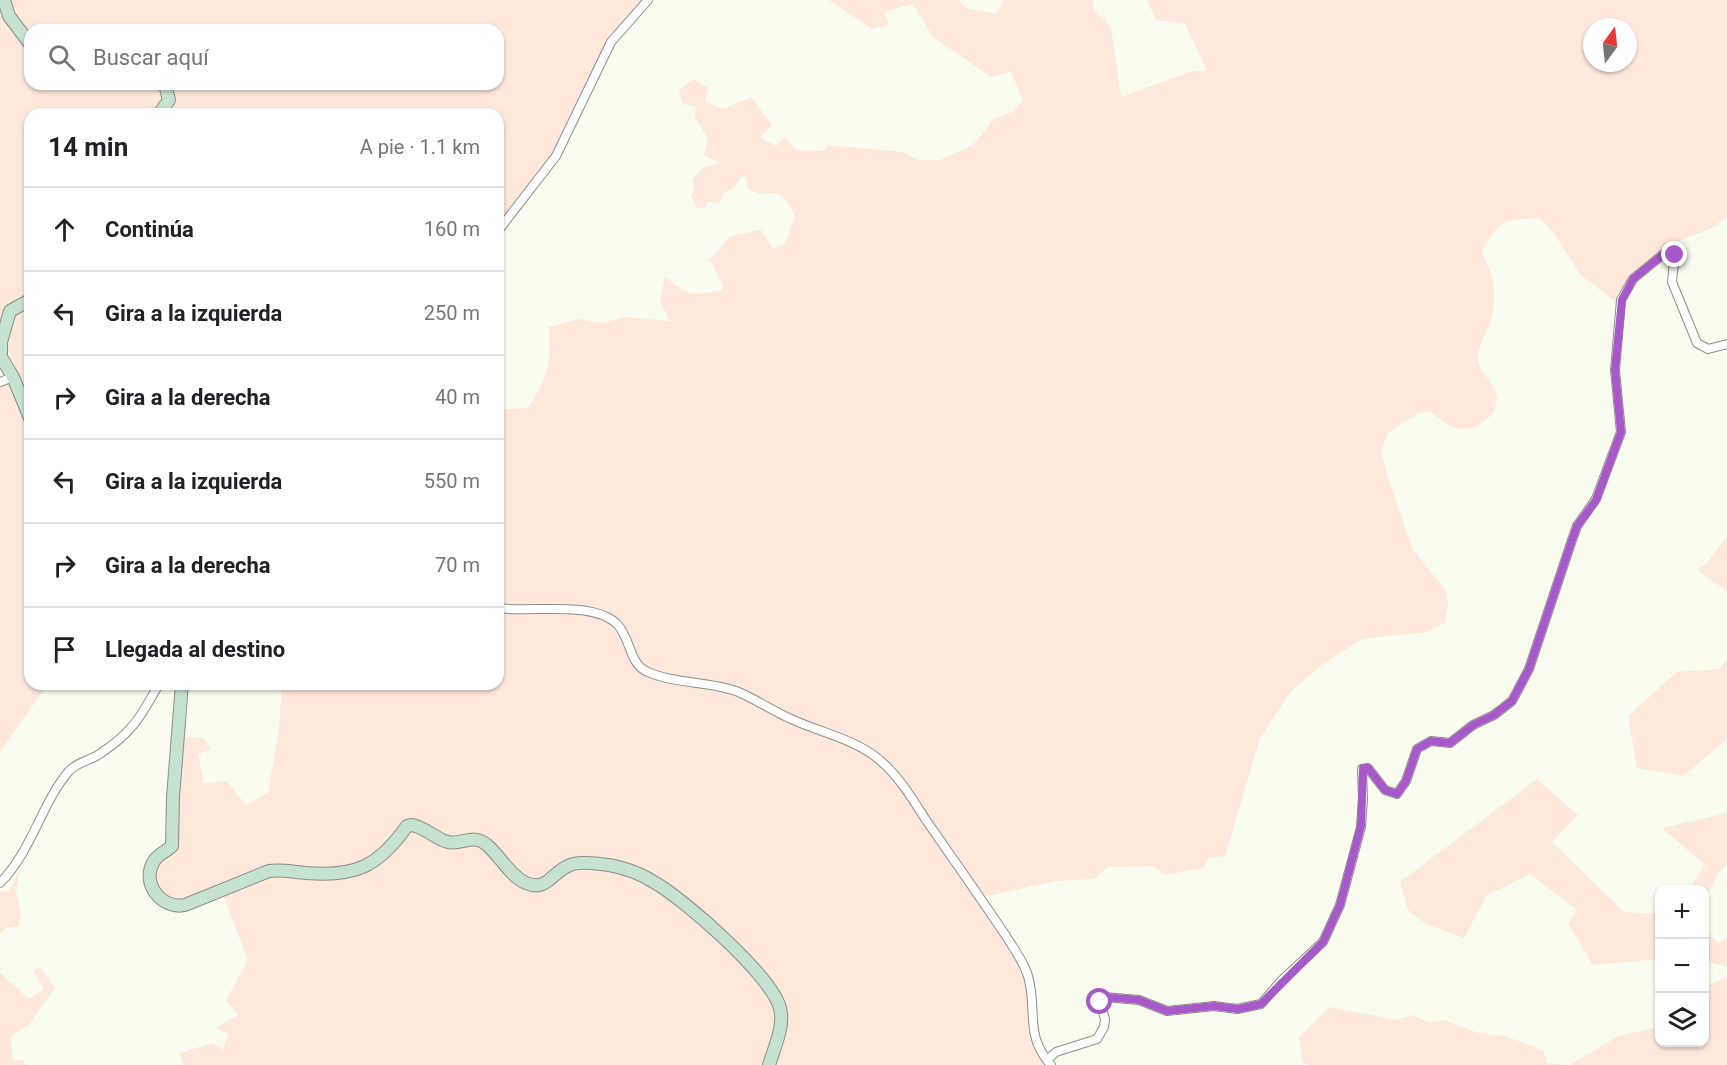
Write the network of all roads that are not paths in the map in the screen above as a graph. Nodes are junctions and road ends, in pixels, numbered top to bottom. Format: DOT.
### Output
graph roads {
  1 [pos="4,0"];
  2 [pos="648,0"];
  3 [pos="24,36"];
  4 [pos="166,90"];
  5 [pos="163,108"];
  6 [pos="504,223"];
  7 [pos="24,303"];
  8 [pos="1727,344"];
  9 [pos="14,377"];
  10 [pos="0,382"];
  11 [pos="24,403"];
  12 [pos="504,609"];
  13 [pos="156,690"];
  14 [pos="182,690"];
  15 [pos="0,884"];
  16 [pos="1049,1063"];
  17 [pos="769,1065"];
  1 -- 3 [label="street"];
  2 -- 6 [label="street"];
  4 -- 5 [label="street"];
  7 -- 9 [label="street"];
  8 -- 16 [label="street"];
  9 -- 10 [label="street"];
  9 -- 11 [label="street"];
  12 -- 16 [label="street"];
  13 -- 15 [label="street"];
  14 -- 17 [label="street"];
}
